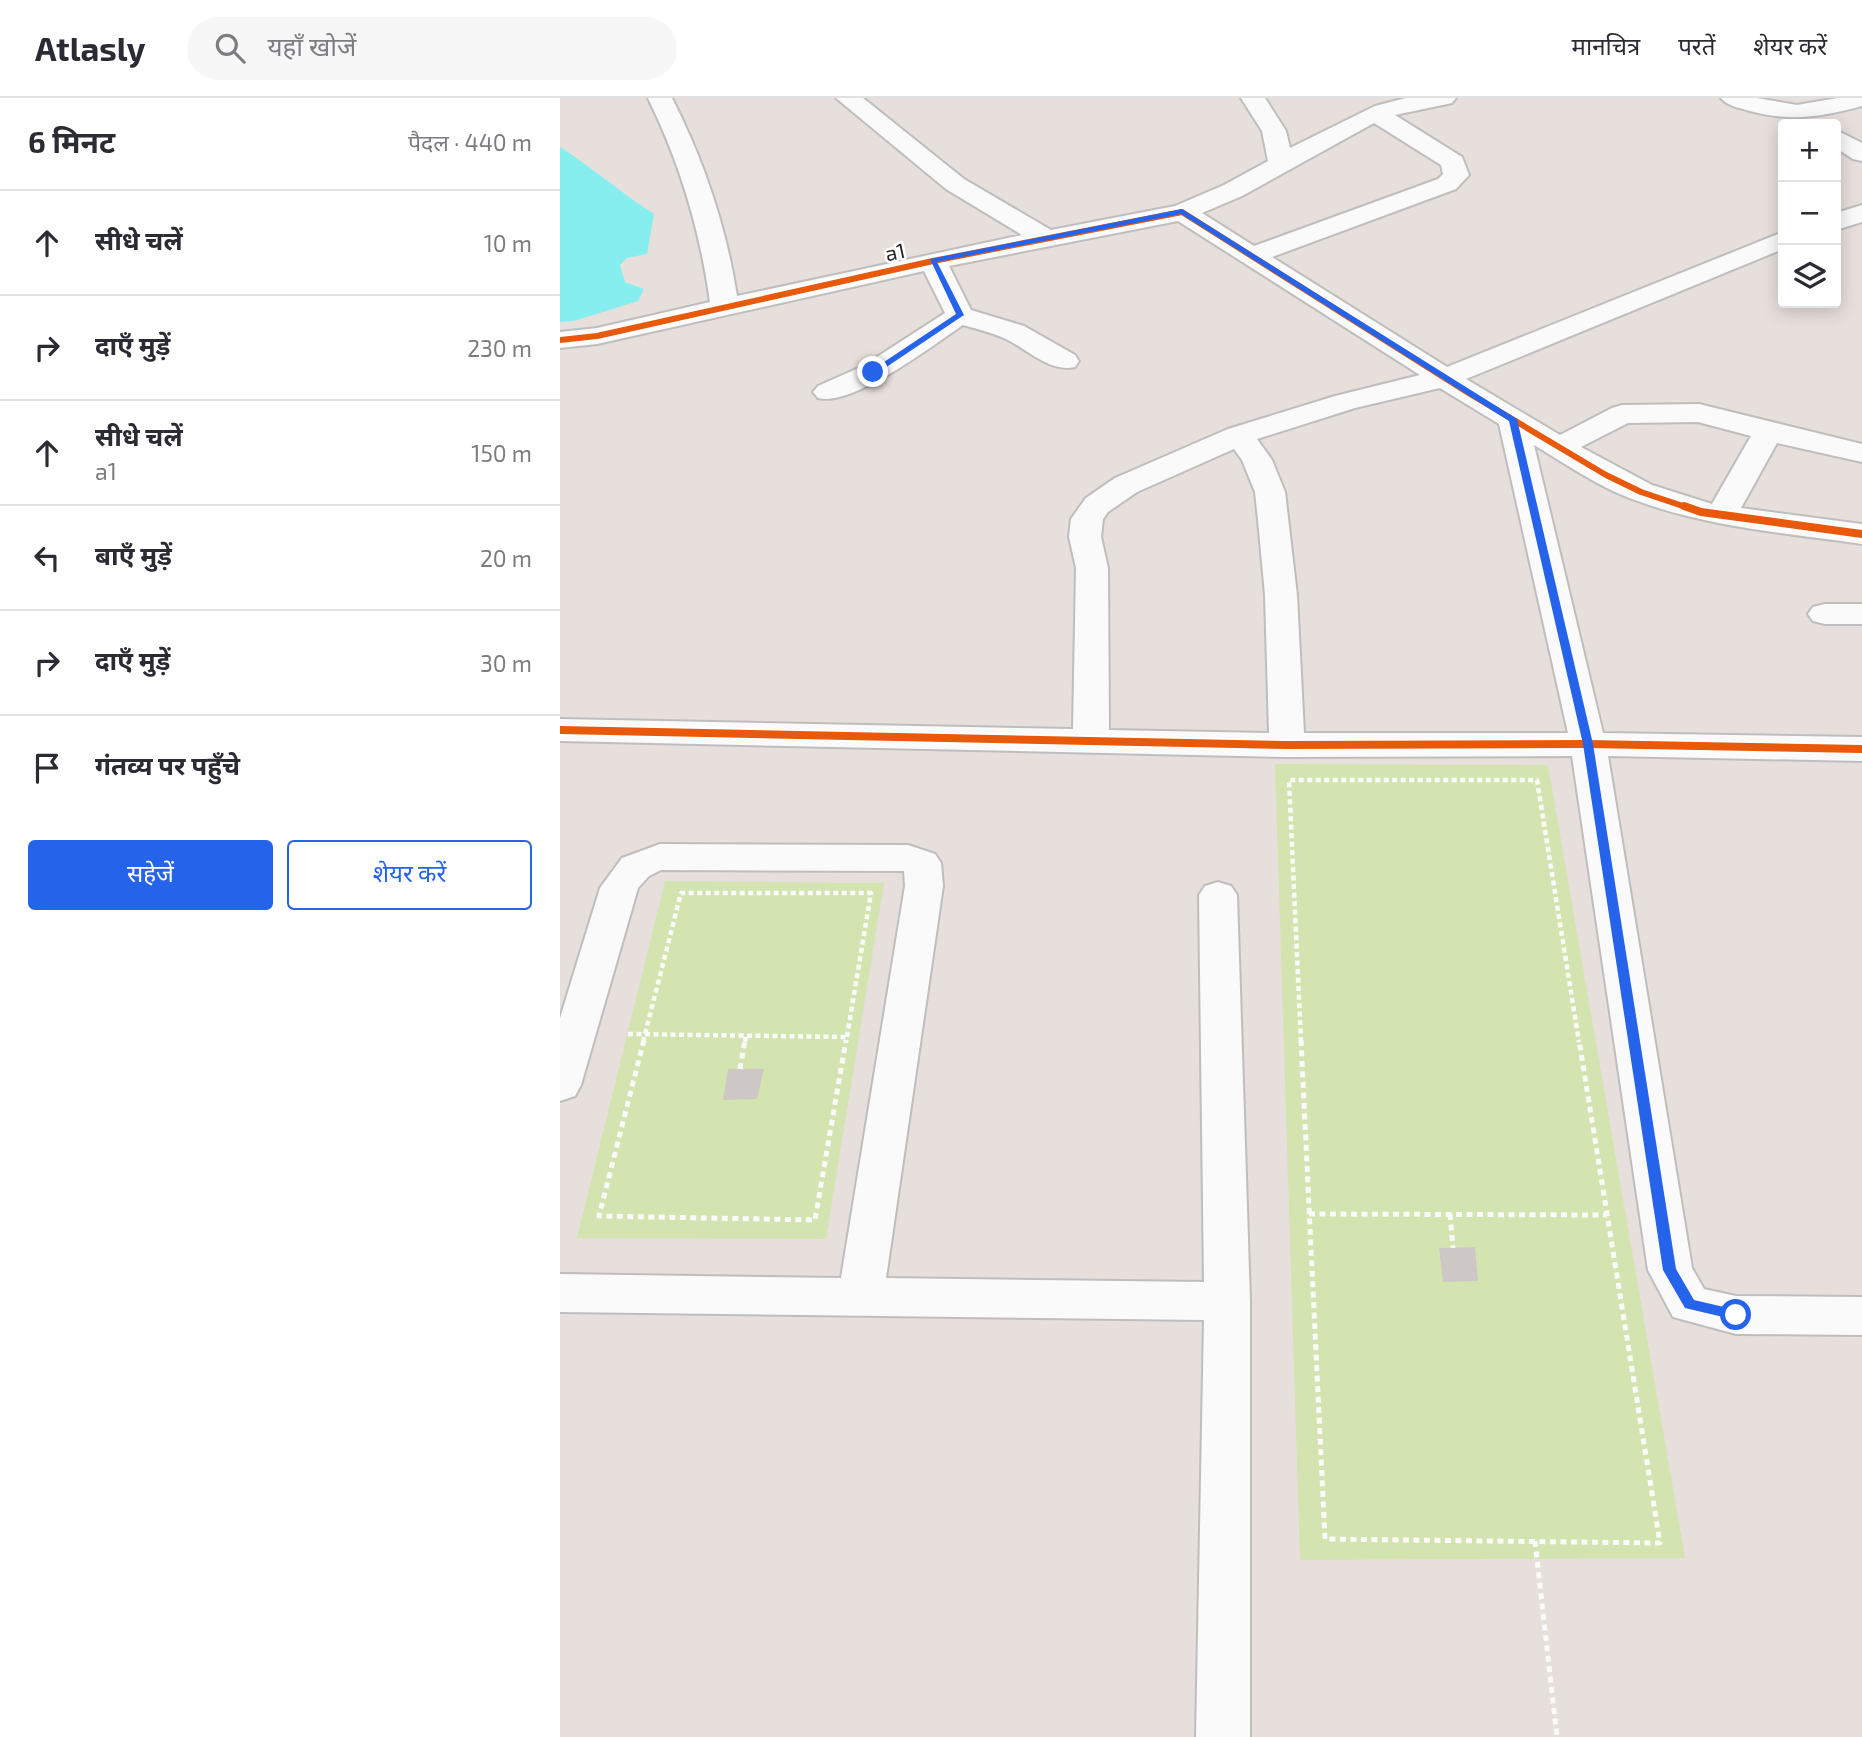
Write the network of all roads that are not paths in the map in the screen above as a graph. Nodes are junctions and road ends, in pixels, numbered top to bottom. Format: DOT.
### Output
graph roads {
  1 [pos="660,98"];
  2 [pos="848,98"];
  3 [pos="1254,98"];
  4 [pos="1444,98"];
  5 [pos="1733,98"];
  6 [pos="1862,99"];
  7 [pos="1376,114"];
  8 [pos="1807,119"];
  9 [pos="1841,140"];
  10 [pos="1862,154"];
  11 [pos="1281,164"];
  12 [pos="1182,212"];
  13 [pos="1862,213"];
  14 [pos="1841,220"];
  15 [pos="1047,239"];
  16 [pos="1778,242"];
  17 [pos="1251,256"];
  18 [pos="933,261"];
  19 [pos="724,308"];
  20 [pos="960,315"];
  21 [pos="560,340"];
  22 [pos="1065,361"];
  23 [pos="1444,378"];
  24 [pos="828,392"];
  25 [pos="1513,419"];
  26 [pos="1768,432"];
  27 [pos="1239,435"];
  28 [pos="1559,447"];
  29 [pos="1862,453"];
  30 [pos="1721,516"];
  31 [pos="1862,534"];
  32 [pos="1825,614"];
  33 [pos="1862,614"];
  34 [pos="560,730"];
  35 [pos="1091,740"];
  36 [pos="1588,744"];
  37 [pos="1287,745"];
  38 [pos="1862,748"];
  39 [pos="1218,895"];
  40 [pos="560,1085"];
  41 [pos="560,1293"];
  42 [pos="861,1296"];
  43 [pos="1227,1301"];
  44 [pos="1862,1316"];
  45 [pos="1223,1737"];
  1 -- 19 [label="street"];
  2 -- 15 [label="street"];
  3 -- 11 [label="street"];
  4 -- 7 [label="street, a1"];
  5 -- 8 [label="street"];
  6 -- 8 [label="street"];
  7 -- 11 [label="street, a1"];
  7 -- 17 [label="street"];
  9 -- 10 [label="street"];
  11 -- 12 [label="street, a1"];
  12 -- 15 [label="street, a1"];
  12 -- 17 [label="street"];
  13 -- 14 [label="street"];
  15 -- 18 [label="street, a1"];
  16 -- 23 [label="street"];
  17 -- 23 [label="street"];
  18 -- 19 [label="street, a1"];
  18 -- 20 [label="street"];
  19 -- 21 [label="street, a1"];
  20 -- 22 [label="street"];
  20 -- 24 [label="street"];
  23 -- 25 [label="street"];
  23 -- 27 [label="street"];
  25 -- 28 [label="street"];
  25 -- 36 [label="street"];
  26 -- 28 [label="street"];
  26 -- 29 [label="street"];
  26 -- 30 [label="street"];
  27 -- 35 [label="street"];
  27 -- 37 [label="street"];
  28 -- 30 [label="street"];
  30 -- 31 [label="street"];
  32 -- 33 [label="street"];
  34 -- 35 [label="street"];
  35 -- 37 [label="street"];
  36 -- 37 [label="street"];
  36 -- 38 [label="street"];
  36 -- 44 [label="street"];
  39 -- 43 [label="street"];
  40 -- 42 [label="street"];
  41 -- 42 [label="street"];
  42 -- 43 [label="street"];
  43 -- 45 [label="street"];
}
